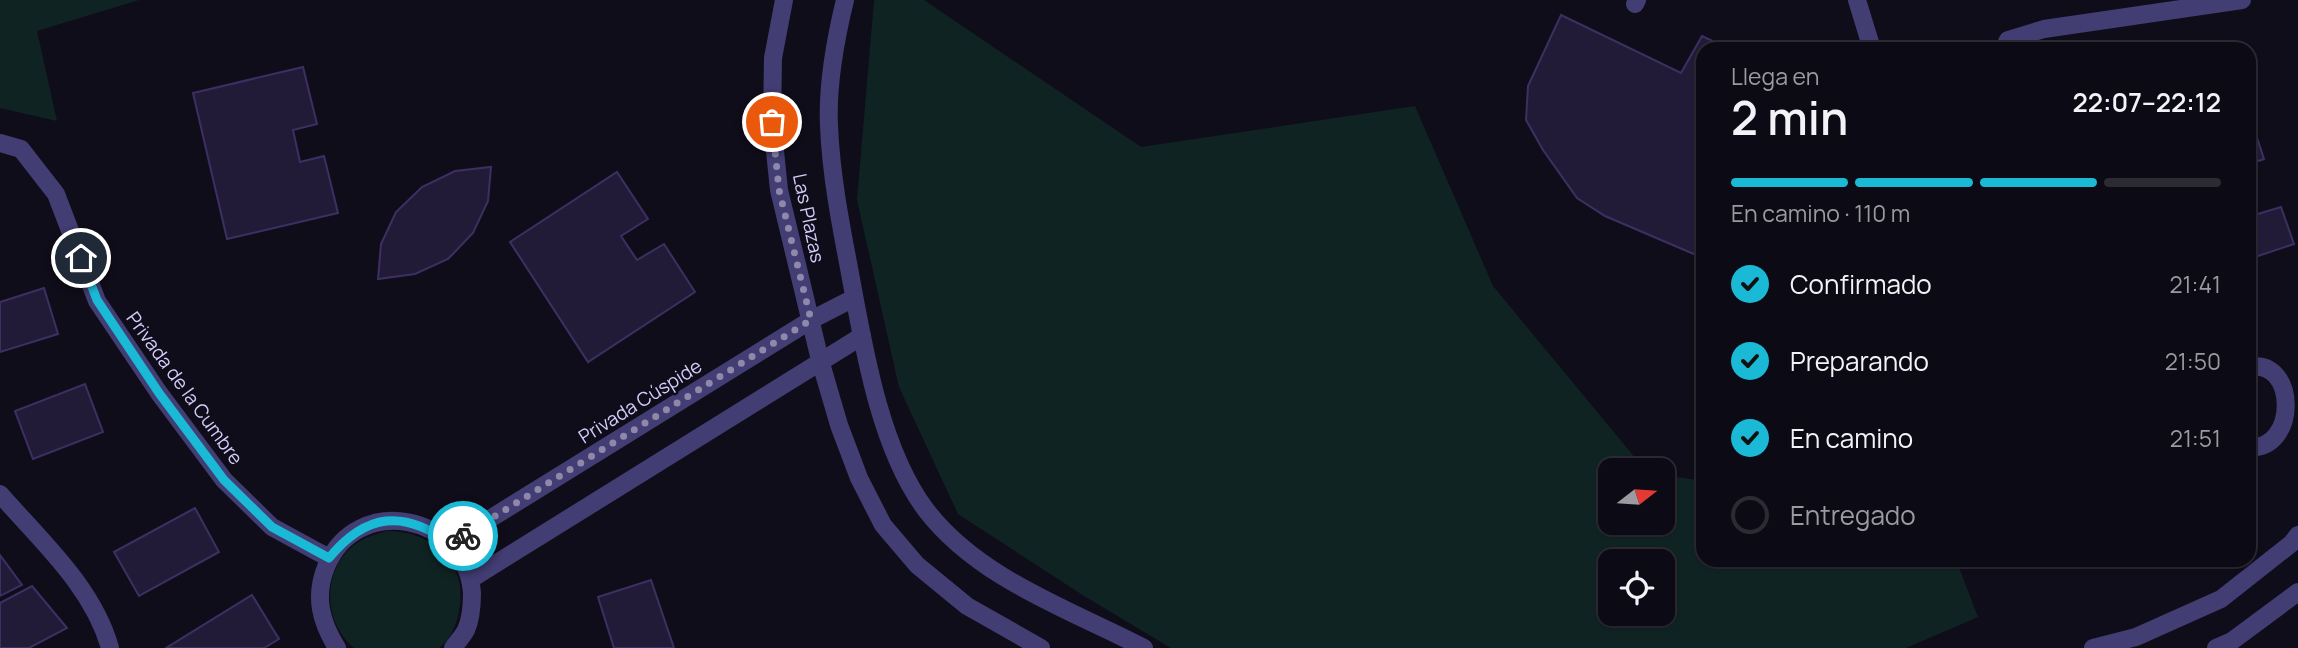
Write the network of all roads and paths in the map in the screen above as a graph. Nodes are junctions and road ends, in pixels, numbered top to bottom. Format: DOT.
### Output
graph roads {
  1 [pos="784,0"];
  2 [pos="845,0"];
  3 [pos="1857,0"];
  4 [pos="2242,0"];
  5 [pos="1870,42"];
  6 [pos="2007,42"];
  7 [pos="0,143"];
  8 [pos="854,298"];
  9 [pos="811,320"];
  10 [pos="862,336"];
  11 [pos="820,360"];
  12 [pos="2256,366"];
  13 [pos="2256,448"];
  14 [pos="0,494"];
  15 [pos="2298,535"];
  16 [pos="451,544"];
  17 [pos="329,558"];
  18 [pos="471,579"];
  19 [pos="2298,592"];
  20 [pos="110,648"];
  21 [pos="337,648"];
  22 [pos="453,648"];
  23 [pos="1041,648"];
  24 [pos="1144,648"];
  25 [pos="2093,648"];
  26 [pos="2216,648"];
  1 -- 9 [label="street, Las Plazas"];
  2 -- 8 [label="street, Las Plazas"];
  3 -- 5 [label="street"];
  4 -- 6 [label="street"];
  7 -- 17 [label="street, Privada de la Cumbre"];
  8 -- 9 [label="street, Privada Cúspide"];
  8 -- 10 [label="street, Las Plazas"];
  9 -- 11 [label="street, Las Plazas"];
  9 -- 16 [label="street, Privada Cúspide"];
  10 -- 11 [label="street"];
  10 -- 24 [label="street, Las Plazas"];
  11 -- 18 [label="street"];
  11 -- 23 [label="street, Las Plazas"];
  12 -- 13 [label="street"];
  14 -- 20 [label="street"];
  15 -- 25 [label="street"];
  16 -- 17 [label="street"];
  16 -- 18 [label="street"];
  17 -- 21 [label="street"];
  18 -- 22 [label="street"];
  19 -- 26 [label="street"];
}
